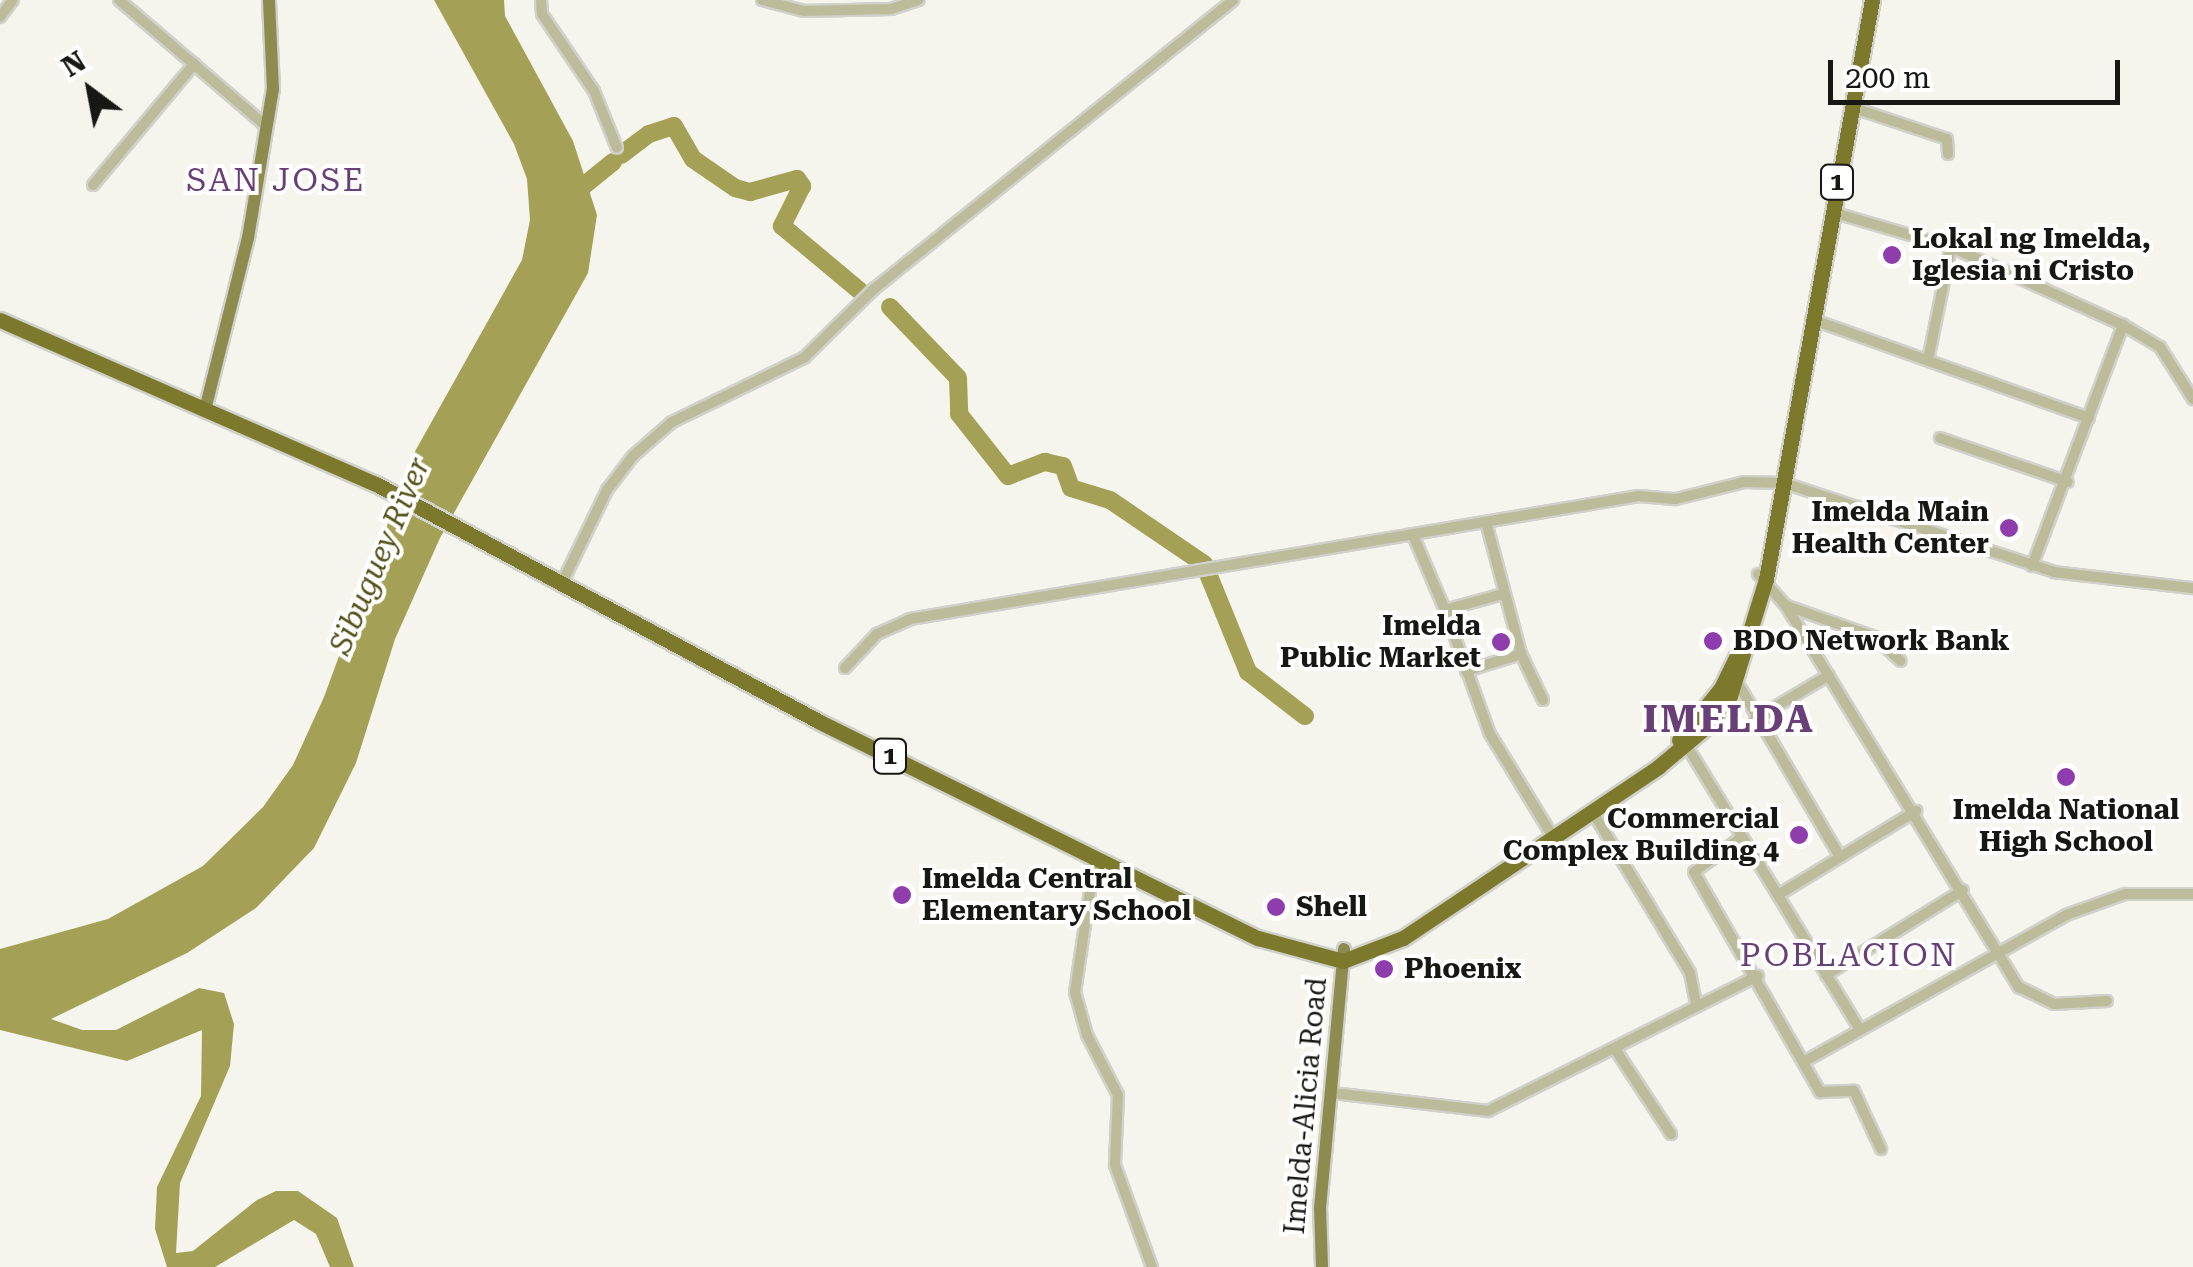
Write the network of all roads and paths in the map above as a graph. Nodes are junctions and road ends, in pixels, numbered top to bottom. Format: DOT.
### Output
graph roads {
  1 [pos="12,0"];
  2 [pos="119,0"];
  3 [pos="269,0"];
  4 [pos="541,0"];
  5 [pos="762,0"];
  6 [pos="919,0"];
  7 [pos="1233,0"];
  8 [pos="1872,0"];
  9 [pos="0,17"];
  10 [pos="194,64"];
  11 [pos="1850,107"];
  12 [pos="267,127"];
  13 [pos="617,148"];
  14 [pos="1948,154"];
  15 [pos="93,185"];
  16 [pos="1832,212"];
  17 [pos="1951,248"];
  18 [pos="1811,319"];
  19 [pos="0,320"];
  20 [pos="2122,325"];
  21 [pos="1928,360"];
  22 [pos="2193,399"];
  23 [pos="205,410"];
  24 [pos="2089,418"];
  25 [pos="1940,438"];
  26 [pos="2068,482"];
  27 [pos="1780,483"];
  28 [pos="1486,522"];
  29 [pos="1413,535"];
  30 [pos="2032,566"];
  31 [pos="1762,577"];
  32 [pos="563,582"];
  33 [pos="2193,588"];
  34 [pos="1503,594"];
  35 [pos="1786,606"];
  36 [pos="1445,610"];
  37 [pos="1521,654"];
  38 [pos="1902,661"];
  39 [pos="845,668"];
  40 [pos="1466,671"];
  41 [pos="1829,675"];
  42 [pos="1737,682"];
  43 [pos="1542,700"];
  44 [pos="1755,719"];
  45 [pos="1684,741"];
  46 [pos="1592,811"];
  47 [pos="1916,812"];
  48 [pos="1550,832"];
  49 [pos="1742,838"];
  50 [pos="1095,857"];
  51 [pos="1840,857"];
  52 [pos="1963,890"];
  53 [pos="2193,894"];
  54 [pos="1778,895"];
  55 [pos="1996,950"];
  56 [pos="1344,955"];
  57 [pos="1826,975"];
  58 [pos="1758,976"];
  59 [pos="2107,1000"];
  60 [pos="1696,1004"];
  61 [pos="1858,1028"];
  62 [pos="1615,1049"];
  63 [pos="1806,1060"];
  64 [pos="1334,1093"];
  65 [pos="1672,1134"];
  66 [pos="1881,1149"];
  67 [pos="1152,1267"];
  68 [pos="1322,1267"];
  1 -- 9 [label="street"];
  2 -- 10 [label="street"];
  3 -- 12 [label="main road"];
  4 -- 13 [label="street"];
  5 -- 6 [label="street"];
  7 -- 32 [label="street"];
  8 -- 11 [label="highway, 1"];
  10 -- 12 [label="street"];
  10 -- 15 [label="street"];
  11 -- 14 [label="street"];
  11 -- 16 [label="highway, 1"];
  12 -- 23 [label="main road"];
  16 -- 17 [label="street"];
  16 -- 18 [label="highway, 1"];
  17 -- 20 [label="street"];
  17 -- 21 [label="street"];
  18 -- 21 [label="street"];
  18 -- 27 [label="highway, 1"];
  19 -- 23 [label="highway, 1"];
  20 -- 22 [label="street"];
  20 -- 24 [label="street"];
  21 -- 24 [label="street"];
  23 -- 32 [label="highway, 1"];
  24 -- 26 [label="street"];
  25 -- 26 [label="street"];
  26 -- 30 [label="street"];
  27 -- 28 [label="street"];
  27 -- 30 [label="street"];
  27 -- 31 [label="highway, 1"];
  28 -- 29 [label="street"];
  28 -- 34 [label="street"];
  29 -- 36 [label="street"];
  29 -- 39 [label="street"];
  30 -- 33 [label="street"];
  31 -- 35 [label="street"];
  31 -- 42 [label="highway, 1"];
  31 -- 45 [label="highway, 1"];
  32 -- 50 [label="highway, 1"];
  34 -- 36 [label="street"];
  34 -- 37 [label="street"];
  35 -- 38 [label="street"];
  35 -- 41 [label="street"];
  36 -- 40 [label="street"];
  37 -- 40 [label="street"];
  37 -- 43 [label="street"];
  40 -- 48 [label="street"];
  41 -- 44 [label="street"];
  41 -- 47 [label="street"];
  42 -- 44 [label="street"];
  42 -- 45 [label="highway, 1"];
  44 -- 51 [label="street"];
  45 -- 46 [label="highway, 1"];
  45 -- 48 [label="highway, 1"];
  45 -- 49 [label="street"];
  46 -- 56 [label="highway, 1"];
  46 -- 60 [label="street"];
  47 -- 51 [label="street"];
  47 -- 52 [label="street"];
  48 -- 56 [label="highway, 1"];
  49 -- 54 [label="street"];
  49 -- 58 [label="street"];
  50 -- 56 [label="highway, 1"];
  50 -- 67 [label="street"];
  51 -- 54 [label="street"];
  52 -- 55 [label="street"];
  52 -- 57 [label="street"];
  53 -- 55 [label="street"];
  54 -- 57 [label="street"];
  55 -- 59 [label="street"];
  55 -- 61 [label="street"];
  56 -- 64 [label="main road, Imelda-Alicia Road"];
  57 -- 61 [label="street"];
  58 -- 60 [label="street"];
  58 -- 63 [label="street"];
  60 -- 62 [label="street"];
  61 -- 63 [label="street"];
  62 -- 64 [label="street"];
  62 -- 65 [label="street"];
  63 -- 66 [label="street"];
  64 -- 68 [label="main road, Imelda-Alicia Road"];
}
